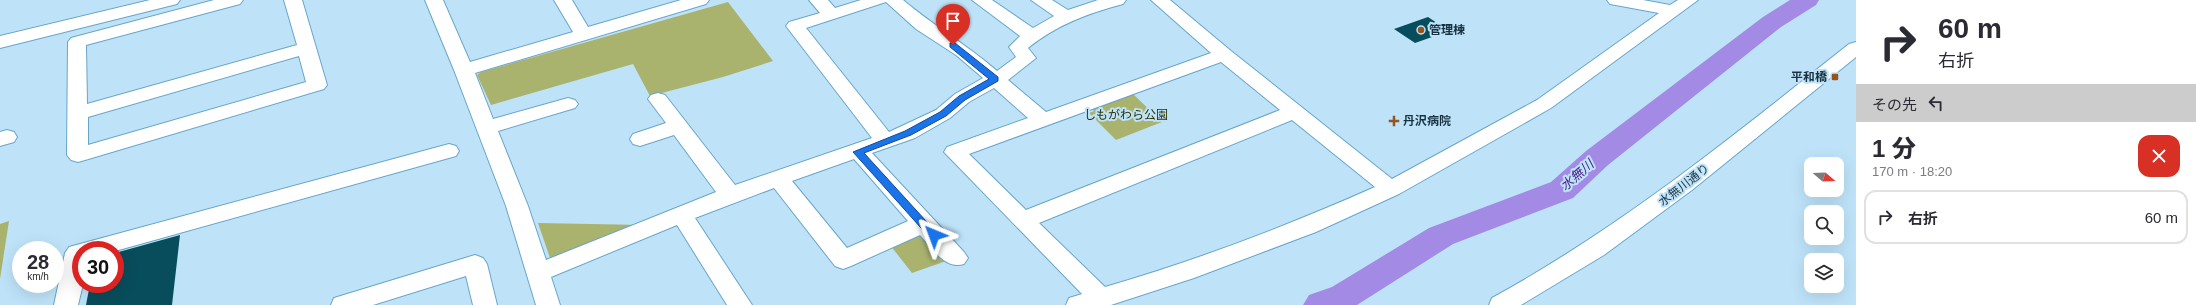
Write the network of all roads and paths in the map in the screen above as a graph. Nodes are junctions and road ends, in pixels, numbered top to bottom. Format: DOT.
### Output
graph roads {
  1 [pos="171,0"];
  2 [pos="234,0"];
  3 [pos="293,0"];
  4 [pos="434,0"];
  5 [pos="563,0"];
  6 [pos="700,0"];
  7 [pos="818,0"];
  8 [pos="879,0"];
  9 [pos="892,0"];
  10 [pos="1040,0"];
  11 [pos="1118,0"];
  12 [pos="1160,0"];
  13 [pos="1616,0"];
  14 [pos="991,2"];
  15 [pos="1680,4"];
  16 [pos="832,15"];
  17 [pos="1068,18"];
  18 [pos="584,35"];
  19 [pos="1031,35"];
  20 [pos="0,42"];
  21 [pos="307,48"];
  22 [pos="1856,48"];
  23 [pos="1224,55"];
  24 [pos="464,70"];
  25 [pos="995,79"];
  26 [pos="568,104"];
  27 [pos="78,112"];
  28 [pos="1294,112"];
  29 [pos="1043,120"];
  30 [pos="487,128"];
  31 [pos="640,139"];
  32 [pos="884,140"];
  33 [pos="449,151"];
  34 [pos="858,152"];
  35 [pos="778,178"];
  36 [pos="1391,189"];
  37 [pos="730,195"];
  38 [pos="682,215"];
  39 [pos="1024,220"];
  40 [pos="923,224"];
  41 [pos="123,241"];
  42 [pos="956,258"];
  43 [pos="539,272"];
  44 [pos="72,280"];
  45 [pos="1102,299"];
  46 [pos="66,305"];
  47 [pos="343,305"];
  48 [pos="485,305"];
  49 [pos="548,305"];
  50 [pos="740,305"];
  51 [pos="1078,305"];
  52 [pos="1501,305"];
  1 -- 20 [label="street"];
  2 -- 27 [label="street"];
  3 -- 21 [label="street"];
  4 -- 24 [label="street"];
  5 -- 18 [label="street"];
  6 -- 18 [label="street"];
  7 -- 16 [label="street"];
  8 -- 16 [label="street"];
  9 -- 25 [label="street"];
  10 -- 17 [label="street"];
  11 -- 17 [label="street"];
  12 -- 23 [label="street"];
  13 -- 15 [label="street"];
  14 -- 19 [label="street"];
  15 -- 36 [label="street"];
  16 -- 32 [label="street"];
  17 -- 19 [label="street"];
  18 -- 24 [label="street"];
  19 -- 25 [label="street"];
  21 -- 27 [label="street"];
  21 -- 27 [label="street"];
  22 -- 52 [label="street, 水無川通り"];
  23 -- 28 [label="street"];
  23 -- 29 [label="street"];
  24 -- 30 [label="street"];
  25 -- 29 [label="street"];
  25 -- 32 [label="street"];
  26 -- 30 [label="street"];
  28 -- 36 [label="street"];
  28 -- 39 [label="street"];
  29 -- 39 [label="street"];
  30 -- 43 [label="street"];
  31 -- 37 [label="street"];
  32 -- 34 [label="street"];
  33 -- 41 [label="street"];
  34 -- 35 [label="street"];
  34 -- 40 [label="street"];
  35 -- 37 [label="street"];
  35 -- 40 [label="street"];
  36 -- 45 [label="street"];
  37 -- 38 [label="street"];
  38 -- 43 [label="street"];
  38 -- 50 [label="street"];
  39 -- 45 [label="street"];
  40 -- 42 [label="street"];
  43 -- 49 [label="street"];
  44 -- 46 [label="street"];
  45 -- 51 [label="street"];
  47 -- 48 [label="street"];
}
